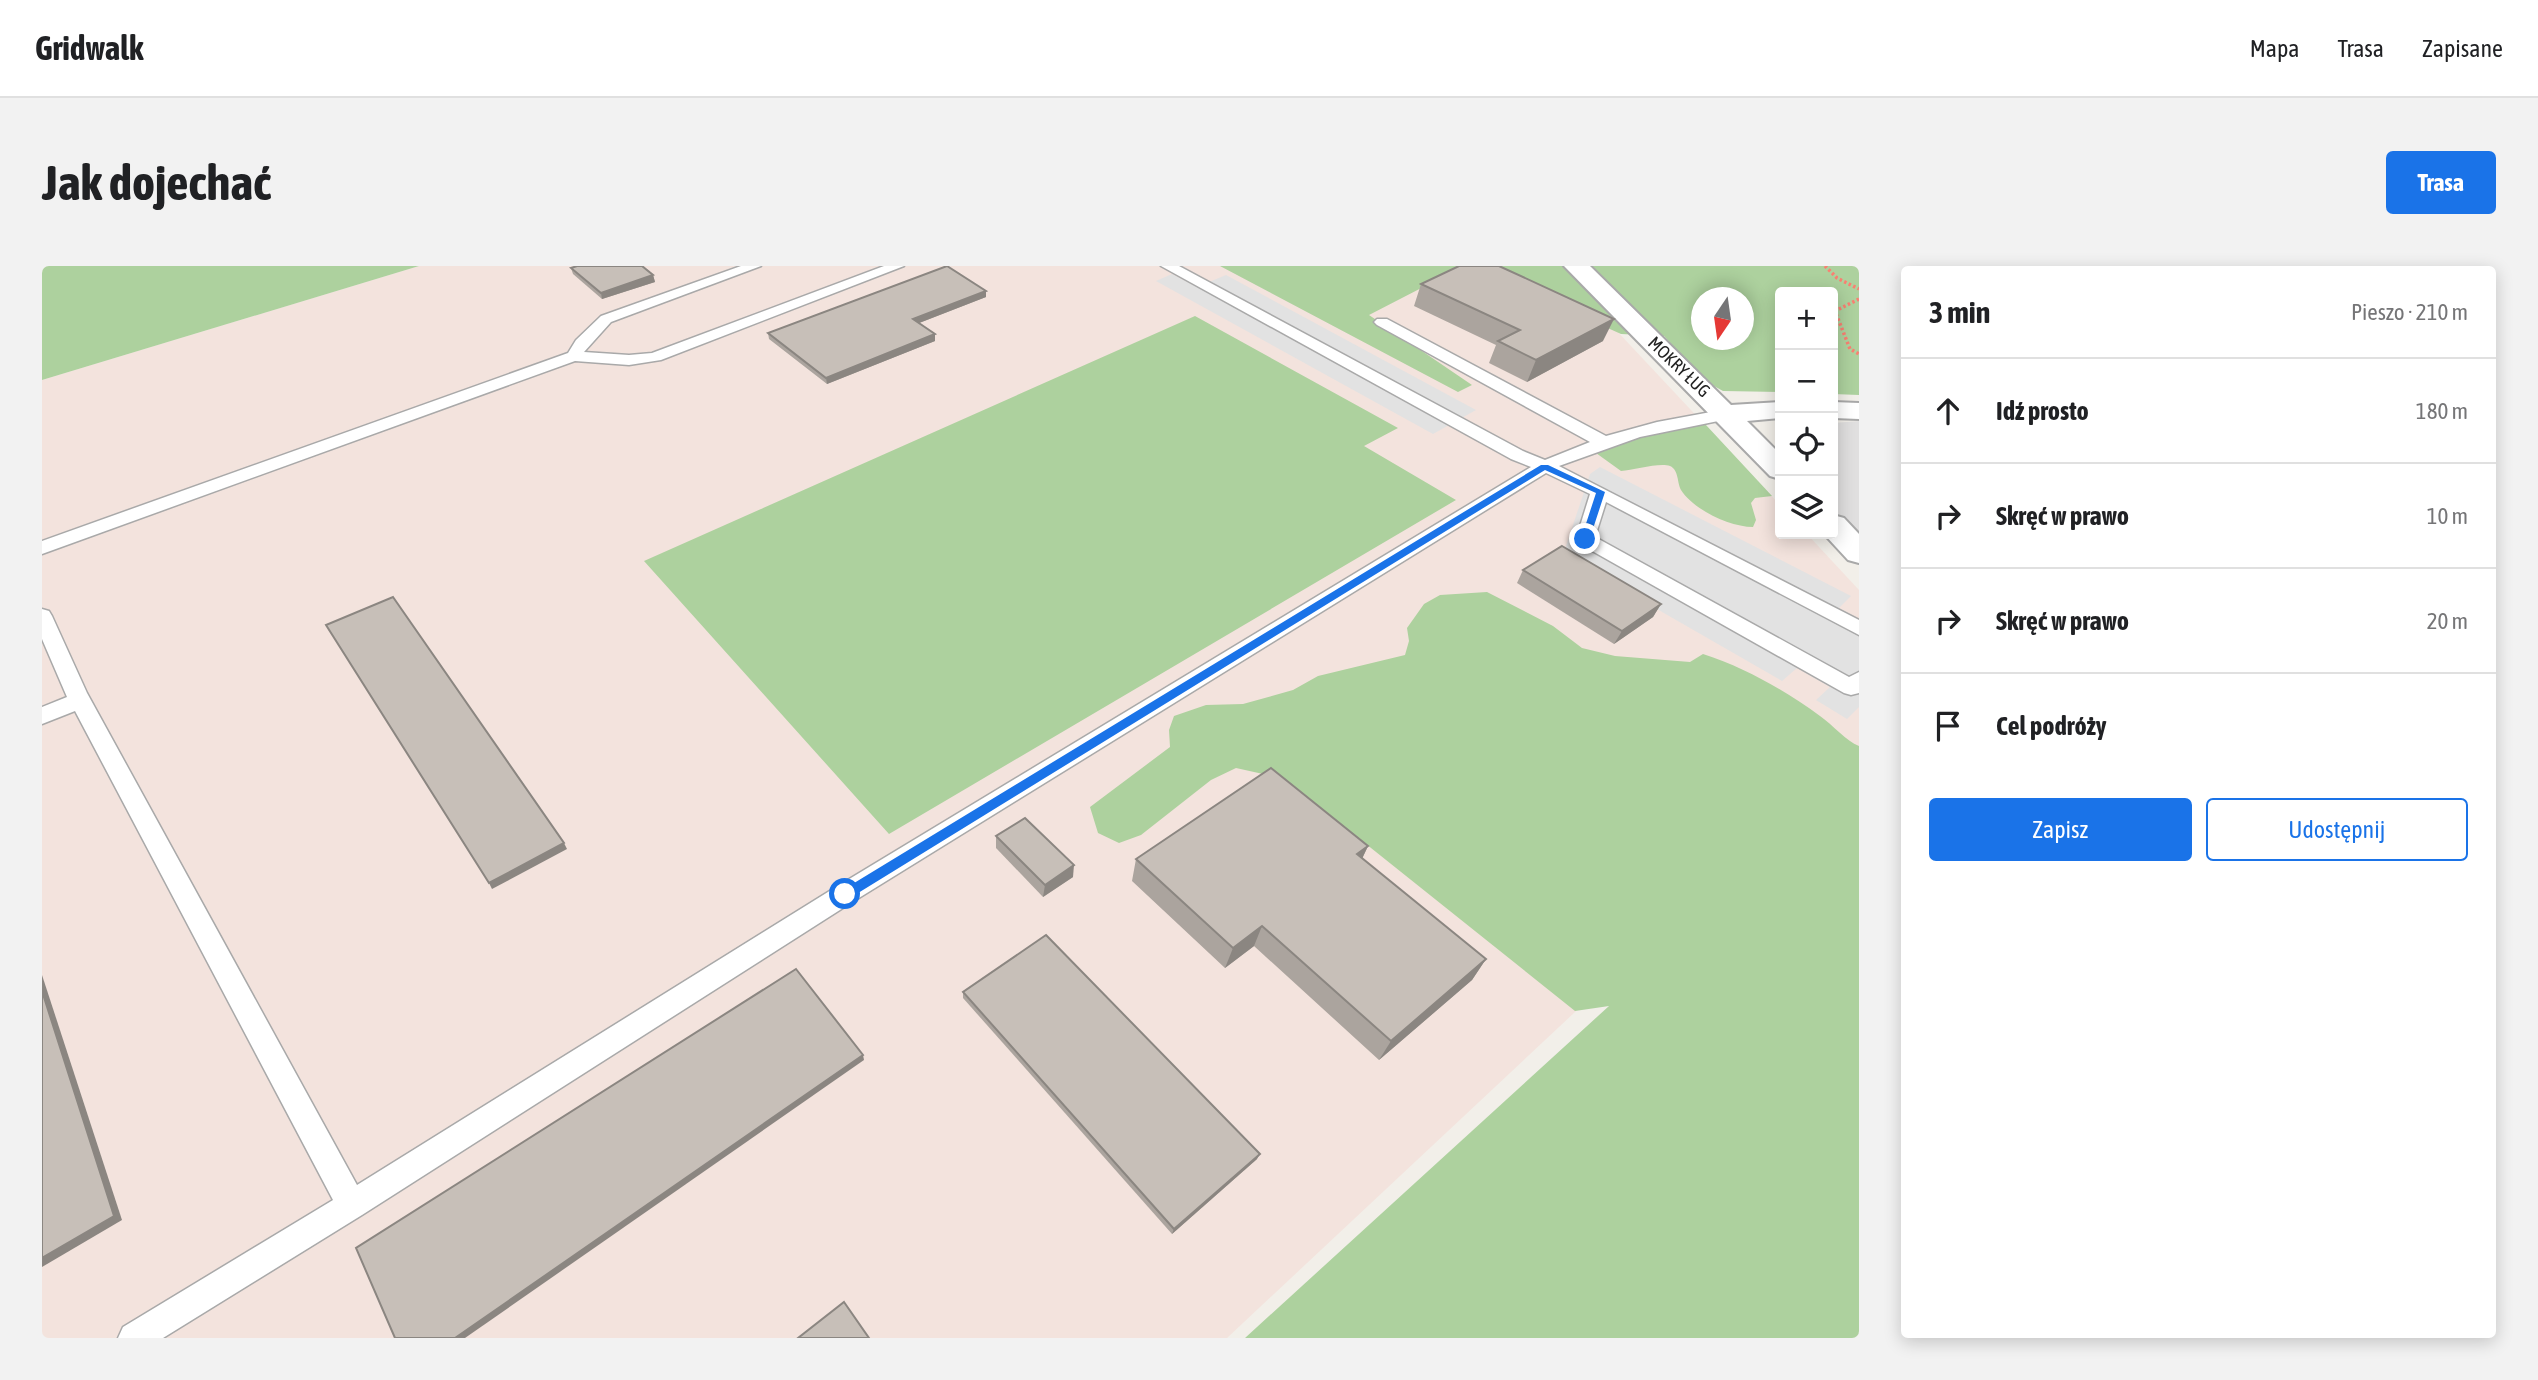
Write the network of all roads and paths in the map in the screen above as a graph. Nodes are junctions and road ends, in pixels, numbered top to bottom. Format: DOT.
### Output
graph roads {
  1 [pos="754,266"];
  2 [pos="897,266"];
  3 [pos="1168,266"];
  4 [pos="1576,266"];
  5 [pos="1825,266"];
  6 [pos="1859,289"];
  7 [pos="1859,299"];
  8 [pos="1382,321"];
  9 [pos="1859,354"];
  10 [pos="574,356"];
  11 [pos="1775,410"];
  12 [pos="1838,410"];
  13 [pos="1859,411"];
  14 [pos="1727,414"];
  15 [pos="1604,442"];
  16 [pos="1775,465"];
  17 [pos="1545,466"];
  18 [pos="1600,492"];
  19 [pos="1838,531"];
  20 [pos="42,548"];
  21 [pos="1859,553"];
  22 [pos="42,617"];
  23 [pos="1859,628"];
  24 [pos="1859,679"];
  25 [pos="80,700"];
  26 [pos="42,716"];
  27 [pos="352,1205"];
  28 [pos="134,1338"];
  1 -- 10 [label="lane"];
  2 -- 10 [label="lane"];
  3 -- 17 [label="lane"];
  4 -- 14 [label="street, MOKRY ŁUG"];
  5 -- 6 [label="path"];
  7 -- 9 [label="path"];
  8 -- 15 [label="lane"];
  10 -- 20 [label="lane"];
  11 -- 14 [label="street"];
  12 -- 13 [label="street"];
  14 -- 15 [label="lane"];
  14 -- 16 [label="street, MOKRY ŁUG"];
  15 -- 17 [label="lane"];
  17 -- 18 [label="lane"];
  17 -- 27 [label="lane"];
  18 -- 23 [label="lane"];
  18 -- 24 [label="lane"];
  19 -- 21 [label="street"];
  22 -- 25 [label="lane"];
  25 -- 26 [label="lane"];
  25 -- 27 [label="lane"];
  27 -- 28 [label="lane"];
}
